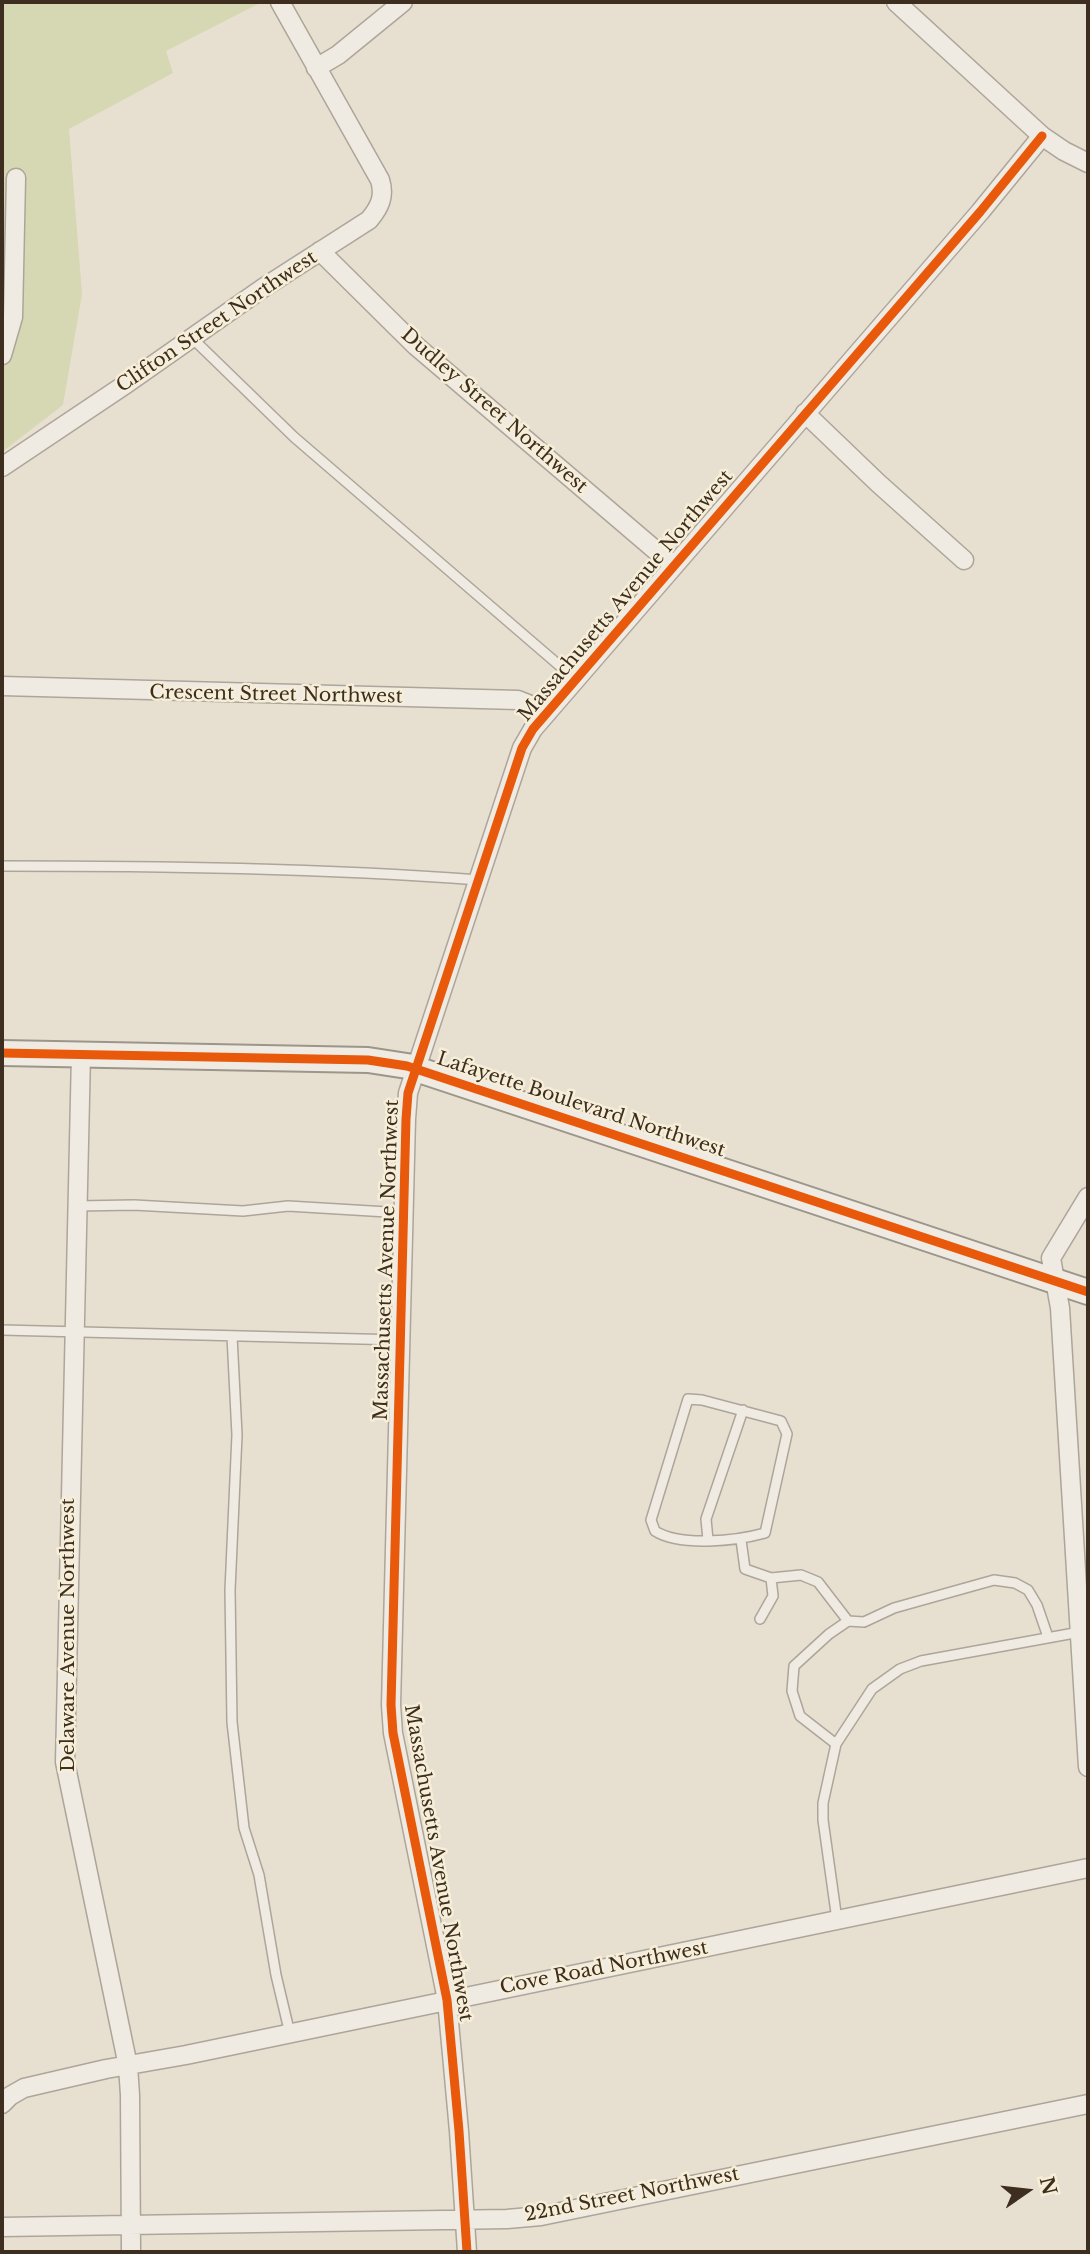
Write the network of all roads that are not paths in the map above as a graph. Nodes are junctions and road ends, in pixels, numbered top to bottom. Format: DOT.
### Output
graph roads {
  1 [pos="280,2"];
  2 [pos="403,2"];
  3 [pos="895,2"];
  4 [pos="316,68"];
  5 [pos="1042,135"];
  6 [pos="1088,163"];
  7 [pos="16,178"];
  8 [pos="320,251"];
  9 [pos="191,337"];
  10 [pos="2,355"];
  11 [pos="805,413"];
  12 [pos="2,467"];
  13 [pos="964,560"];
  14 [pos="674,566"];
  15 [pos="575,679"];
  16 [pos="2,686"];
  17 [pos="548,712"];
  18 [pos="2,866"];
  19 [pos="479,880"];
  20 [pos="2,1052"];
  21 [pos="81,1054"];
  22 [pos="415,1069"];
  23 [pos="1088,1197"];
  24 [pos="77,1206"];
  25 [pos="404,1213"];
  26 [pos="1055,1282"];
  27 [pos="1088,1292"];
  28 [pos="2,1330"];
  29 [pos="75,1332"];
  30 [pos="232,1336"];
  31 [pos="401,1340"];
  32 [pos="743,1410"];
  33 [pos="708,1540"];
  34 [pos="741,1540"];
  35 [pos="771,1578"];
  36 [pos="760,1619"];
  37 [pos="848,1621"];
  38 [pos="1080,1632"];
  39 [pos="1048,1637"];
  40 [pos="836,1744"];
  41 [pos="1088,1768"];
  42 [pos="1088,1868"];
  43 [pos="837,1920"];
  44 [pos="447,2000"];
  45 [pos="290,2034"];
  46 [pos="128,2066"];
  47 [pos="2,2104"];
  48 [pos="1088,2104"];
  49 [pos="465,2219"];
  50 [pos="131,2225"];
  51 [pos="2,2227"];
  52 [pos="131,2252"];
  53 [pos="467,2252"];
  1 -- 4 [label="street, Clifton Street Northwest"];
  2 -- 4 [label="street"];
  3 -- 5 [label="street"];
  4 -- 8 [label="street, Clifton Street Northwest"];
  5 -- 6 [label="street"];
  5 -- 11 [label="street, Massachusetts Avenue Northwest"];
  7 -- 10 [label="street"];
  8 -- 9 [label="street, Clifton Street Northwest"];
  8 -- 14 [label="street, Dudley Street Northwest"];
  9 -- 12 [label="street, Clifton Street Northwest"];
  9 -- 15 [label="lane"];
  11 -- 13 [label="street"];
  11 -- 14 [label="street, Massachusetts Avenue Northwest"];
  14 -- 15 [label="street, Massachusetts Avenue Northwest"];
  15 -- 17 [label="street, Massachusetts Avenue Northwest"];
  16 -- 17 [label="street, Crescent Street Northwest"];
  17 -- 19 [label="street, Massachusetts Avenue Northwest"];
  18 -- 19 [label="lane"];
  19 -- 22 [label="street, Massachusetts Avenue Northwest"];
  20 -- 21 [label="main road, Lafayette Boulevard Northwest"];
  21 -- 22 [label="main road, Lafayette Boulevard Northwest"];
  21 -- 24 [label="street, Delaware Avenue Northwest"];
  22 -- 25 [label="street, Massachusetts Avenue Northwest"];
  22 -- 26 [label="main road, Lafayette Boulevard Northwest"];
  23 -- 26 [label="street"];
  24 -- 25 [label="lane"];
  24 -- 29 [label="street, Delaware Avenue Northwest"];
  25 -- 31 [label="street, Massachusetts Avenue Northwest"];
  26 -- 27 [label="main road, Lafayette Boulevard Northwest"];
  26 -- 38 [label="street"];
  28 -- 29 [label="lane"];
  29 -- 30 [label="lane"];
  29 -- 46 [label="street, Delaware Avenue Northwest"];
  30 -- 31 [label="lane"];
  30 -- 45 [label="lane"];
  31 -- 44 [label="street, Massachusetts Avenue Northwest"];
  32 -- 33 [label="lane"];
  32 -- 33 [label="lane"];
  32 -- 34 [label="lane"];
  33 -- 34 [label="lane"];
  34 -- 35 [label="lane"];
  35 -- 36 [label="lane"];
  35 -- 37 [label="lane"];
  37 -- 39 [label="lane"];
  37 -- 40 [label="lane"];
  38 -- 39 [label="lane"];
  38 -- 41 [label="street"];
  39 -- 40 [label="lane"];
  40 -- 43 [label="lane"];
  42 -- 43 [label="street, Cove Road Northwest"];
  43 -- 44 [label="street, Cove Road Northwest"];
  44 -- 45 [label="street, Cove Road Northwest"];
  44 -- 49 [label="street, Massachusetts Avenue Northwest"];
  45 -- 46 [label="street, Cove Road Northwest"];
  46 -- 47 [label="street, Cove Road Northwest"];
  46 -- 50 [label="street, Delaware Avenue Northwest"];
  48 -- 49 [label="street, 22nd Street Northwest"];
  49 -- 50 [label="street, 22nd Street Northwest"];
  49 -- 53 [label="street, Massachusetts Avenue Northwest"];
  50 -- 51 [label="street, 22nd Street Northwest"];
  50 -- 52 [label="street, Delaware Avenue Northwest"];
}
